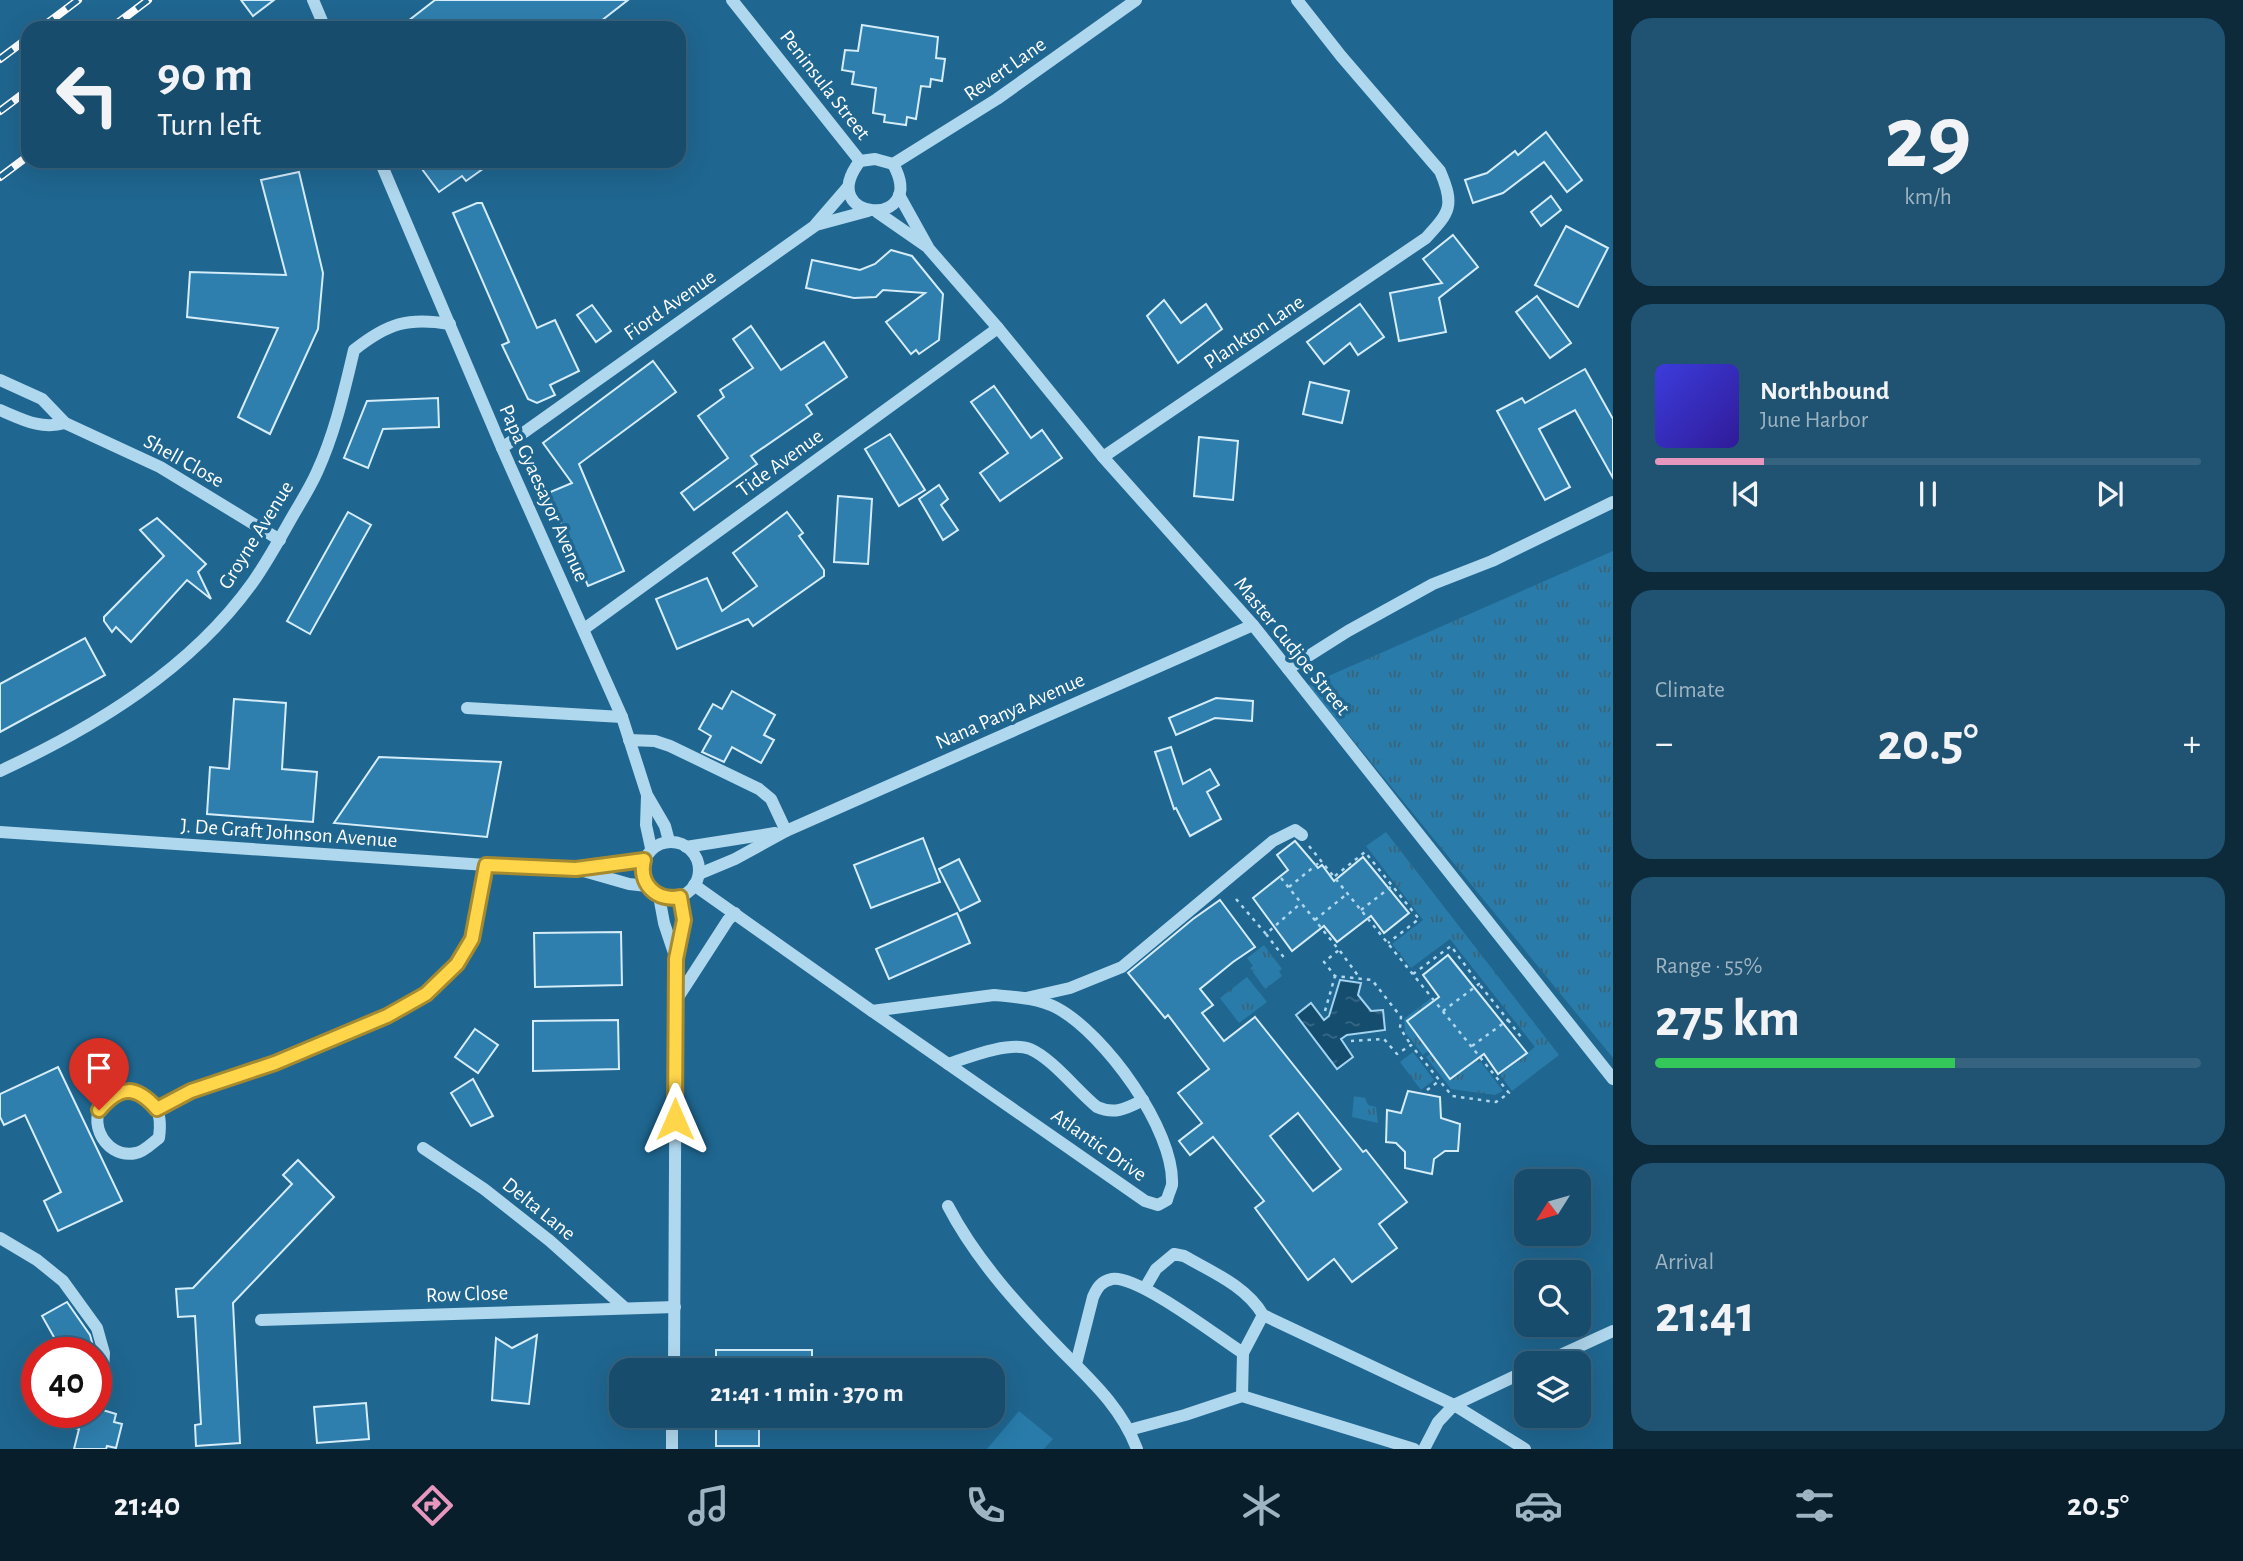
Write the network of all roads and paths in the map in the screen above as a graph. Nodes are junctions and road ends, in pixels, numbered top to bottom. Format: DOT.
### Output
graph roads {
  1 [pos="313,0"];
  2 [pos="732,0"];
  3 [pos="1136,0"];
  4 [pos="1297,0"];
  5 [pos="322,21"];
  6 [pos="860,161"];
  7 [pos="893,164"];
  8 [pos="383,168"];
  9 [pos="848,187"];
  10 [pos="900,195"];
  11 [pos="873,212"];
  12 [pos="816,225"];
  13 [pos="929,249"];
  14 [pos="450,324"];
  15 [pos="999,328"];
  16 [pos="0,380"];
  17 [pos="0,410"];
  18 [pos="65,423"];
  19 [pos="502,447"];
  20 [pos="1103,457"];
  21 [pos="1613,502"];
  22 [pos="280,540"];
  23 [pos="1253,625"];
  24 [pos="584,629"];
  25 [pos="1288,669"];
  26 [pos="467,708"];
  27 [pos="622,717"];
  28 [pos="629,740"];
  29 [pos="0,771"];
  30 [pos="647,795"];
  31 [pos="0,832"];
  32 [pos="784,832"];
  33 [pos="1304,838"];
  34 [pos="669,841"];
  35 [pos="686,847"];
  36 [pos="648,854"];
  37 [pos="1321,861"];
  38 [pos="486,865"];
  39 [pos="576,869"];
  40 [pos="1334,876"];
  41 [pos="1281,878"];
  42 [pos="696,880"];
  43 [pos="648,886"];
  44 [pos="1392,886"];
  45 [pos="1289,887"];
  46 [pos="1348,893"];
  47 [pos="659,896"];
  48 [pos="680,897"];
  49 [pos="1236,899"];
  50 [pos="1301,903"];
  51 [pos="1362,910"];
  52 [pos="735,913"];
  53 [pos="1315,920"];
  54 [pos="1266,934"];
  55 [pos="1388,943"];
  56 [pos="1339,950"];
  57 [pos="676,959"];
  58 [pos="1285,959"];
  59 [pos="1413,974"];
  60 [pos="1335,976"];
  61 [pos="1359,977"];
  62 [pos="1479,984"];
  63 [pos="1025,998"];
  64 [pos="675,1002"];
  65 [pos="1325,1010"];
  66 [pos="872,1011"];
  67 [pos="1443,1011"];
  68 [pos="1508,1020"];
  69 [pos="1521,1037"];
  70 [pos="1351,1041"];
  71 [pos="1411,1045"];
  72 [pos="1472,1046"];
  73 [pos="948,1064"];
  74 [pos="1613,1079"];
  75 [pos="1439,1080"];
  76 [pos="1427,1090"];
  77 [pos="1143,1100"];
  78 [pos="157,1109"];
  79 [pos="423,1148"];
  80 [pos="948,1206"];
  81 [pos="0,1237"];
  82 [pos="1145,1288"];
  83 [pos="675,1307"];
  84 [pos="625,1308"];
  85 [pos="1263,1315"];
  86 [pos="261,1320"];
  87 [pos="1613,1331"];
  88 [pos="100,1337"];
  89 [pos="1569,1351"];
  90 [pos="1243,1353"];
  91 [pos="674,1358"];
  92 [pos="1076,1364"];
  93 [pos="1514,1377"];
  94 [pos="1242,1396"];
  95 [pos="1454,1405"];
  96 [pos="672,1428"];
  97 [pos="1129,1430"];
  98 [pos="671,1449"];
  99 [pos="1137,1449"];
  100 [pos="1414,1449"];
  101 [pos="1424,1449"];
  102 [pos="1525,1449"];
  1 -- 5 [label="street"];
  2 -- 6 [label="street, Peninsula Street"];
  3 -- 7 [label="street, Revert Lane"];
  4 -- 20 [label="street, Plankton Lane"];
  6 -- 7 [label="street"];
  6 -- 9 [label="street"];
  7 -- 10 [label="street"];
  8 -- 14 [label="street, Papa Gyaesayor Avenue"];
  9 -- 11 [label="street"];
  9 -- 12 [label="street"];
  10 -- 11 [label="street"];
  10 -- 13 [label="street, Master Cudjoe Street"];
  11 -- 12 [label="street, Fiord Avenue"];
  11 -- 13 [label="street, Master Cudjoe Street"];
  12 -- 19 [label="street, Fiord Avenue"];
  13 -- 15 [label="street, Master Cudjoe Street"];
  14 -- 19 [label="street, Papa Gyaesayor Avenue"];
  14 -- 22 [label="street, Groyne Avenue"];
  15 -- 20 [label="street, Master Cudjoe Street"];
  15 -- 24 [label="street, Tide Avenue"];
  16 -- 18 [label="street, Shell Close"];
  17 -- 18 [label="street, Shell Close"];
  18 -- 22 [label="street, Shell Close"];
  19 -- 24 [label="street, Papa Gyaesayor Avenue"];
  20 -- 23 [label="street, Master Cudjoe Street"];
  21 -- 25 [label="street"];
  22 -- 29 [label="street, Groyne Avenue"];
  23 -- 25 [label="street, Master Cudjoe Street"];
  23 -- 32 [label="street, Nana Panya Avenue"];
  24 -- 27 [label="street, Papa Gyaesayor Avenue"];
  25 -- 74 [label="street, Master Cudjoe Street"];
  26 -- 27 [label="street"];
  27 -- 28 [label="street, Papa Gyaesayor Avenue"];
  28 -- 30 [label="street, Papa Gyaesayor Avenue"];
  28 -- 32 [label="street"];
  30 -- 34 [label="street, Papa Gyaesayor Avenue"];
  30 -- 36 [label="street"];
  31 -- 38 [label="street, J. De Graft Johnson Avenue"];
  32 -- 35 [label="street, Nana Panya Avenue"];
  32 -- 42 [label="street, Nana Panya Avenue"];
  33 -- 37 [label="path"];
  33 -- 63 [label="street"];
  34 -- 35 [label="street"];
  34 -- 36 [label="street"];
  35 -- 42 [label="street"];
  36 -- 39 [label="street, J. De Graft Johnson Avenue"];
  36 -- 43 [label="street"];
  37 -- 40 [label="path"];
  37 -- 45 [label="path"];
  38 -- 39 [label="street, J. De Graft Johnson Avenue"];
  38 -- 78 [label="street"];
  39 -- 43 [label="street, J. De Graft Johnson Avenue"];
  40 -- 44 [label="path"];
  40 -- 46 [label="path"];
  41 -- 45 [label="path"];
  42 -- 48 [label="street"];
  42 -- 52 [label="street, Atlantic Drive"];
  43 -- 47 [label="street"];
  44 -- 51 [label="path"];
  44 -- 55 [label="path"];
  45 -- 50 [label="path"];
  46 -- 51 [label="path"];
  46 -- 53 [label="path"];
  47 -- 48 [label="street"];
  47 -- 57 [label="street"];
  48 -- 57 [label="street"];
  49 -- 54 [label="path"];
  50 -- 53 [label="path"];
  50 -- 54 [label="path"];
  51 -- 55 [label="path"];
  52 -- 64 [label="street"];
  52 -- 66 [label="street, Atlantic Drive"];
  53 -- 56 [label="path"];
  54 -- 58 [label="path"];
  55 -- 59 [label="path"];
  56 -- 60 [label="path"];
  56 -- 61 [label="path"];
  57 -- 64 [label="street"];
  59 -- 62 [label="path"];
  59 -- 67 [label="path"];
  60 -- 61 [label="path"];
  60 -- 65 [label="path"];
  61 -- 71 [label="path"];
  62 -- 67 [label="path"];
  62 -- 68 [label="path"];
  63 -- 66 [label="street, Atlantic Drive"];
  63 -- 77 [label="street, Atlantic Drive"];
  64 -- 83 [label="street"];
  66 -- 73 [label="street, Atlantic Drive"];
  67 -- 72 [label="path"];
  68 -- 69 [label="path"];
  68 -- 72 [label="path"];
  70 -- 71 [label="path"];
  71 -- 75 [label="path"];
  72 -- 75 [label="path"];
  73 -- 77 [label="street"];
  73 -- 77 [label="street, Atlantic Drive"];
  75 -- 76 [label="path"];
  78 -- 78 [label="street"];
  79 -- 84 [label="street, Delta Lane"];
  80 -- 92 [label="street"];
  81 -- 88 [label="street"];
  82 -- 85 [label="street"];
  82 -- 90 [label="street"];
  82 -- 92 [label="street"];
  83 -- 84 [label="street, Row Close"];
  83 -- 91 [label="street"];
  84 -- 86 [label="street, Row Close"];
  85 -- 90 [label="street"];
  85 -- 95 [label="street"];
  87 -- 89 [label="street"];
  90 -- 94 [label="street"];
  92 -- 97 [label="street"];
  93 -- 95 [label="street"];
  94 -- 97 [label="street"];
  94 -- 100 [label="street"];
  95 -- 101 [label="street"];
  95 -- 102 [label="street"];
  96 -- 98 [label="street"];
  97 -- 99 [label="street"];
}
